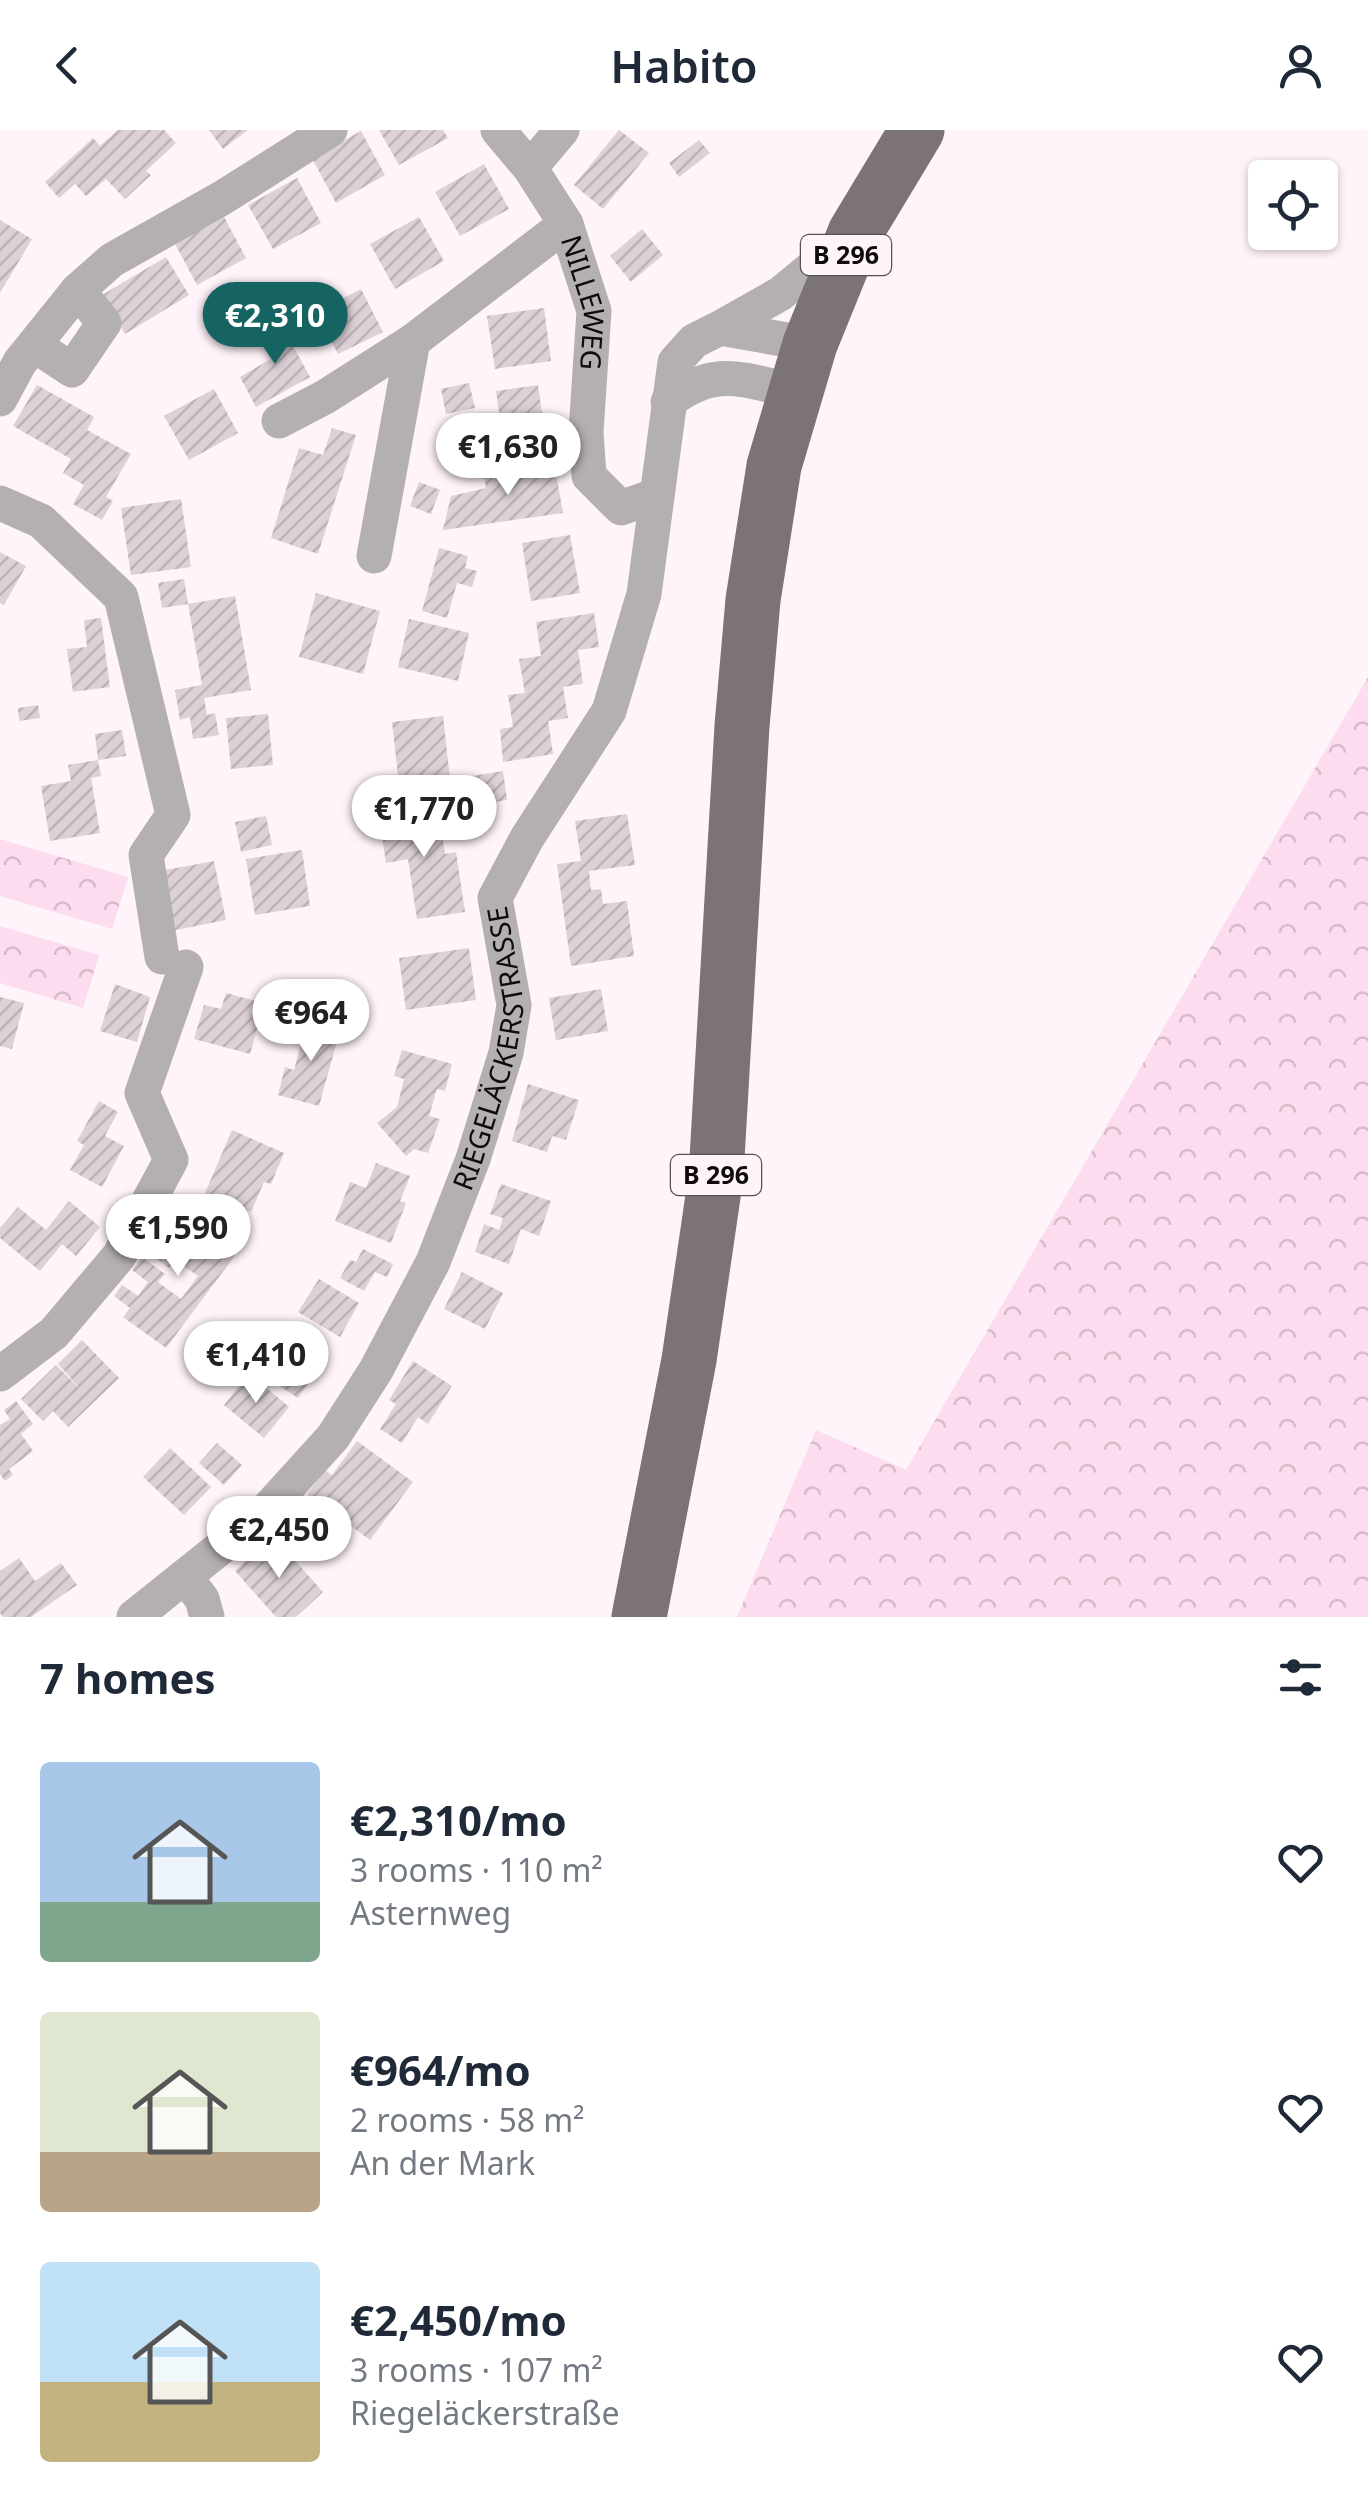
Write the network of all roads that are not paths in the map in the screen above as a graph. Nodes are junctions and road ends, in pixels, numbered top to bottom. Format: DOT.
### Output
graph roads {
  1 [pos="330,130"];
  2 [pos="498,130"];
  3 [pos="562,130"];
  4 [pos="918,130"];
  5 [pos="530,168"];
  6 [pos="566,224"];
  7 [pos="855,234"];
  8 [pos="720,328"];
  9 [pos="413,341"];
  10 [pos="803,367"];
  11 [pos="0,400"];
  12 [pos="668,402"];
  13 [pos="279,421"];
  14 [pos="658,495"];
  15 [pos="0,504"];
  16 [pos="374,556"];
  17 [pos="0,1374"];
  18 [pos="186,1578"];
  19 [pos="134,1617"];
  20 [pos="207,1617"];
  21 [pos="638,1617"];
  1 -- 11 [label="street"];
  2 -- 5 [label="street, NILLEWEG"];
  3 -- 5 [label="street"];
  4 -- 7 [label="main road, B 296"];
  5 -- 6 [label="street, NILLEWEG"];
  6 -- 9 [label="street"];
  6 -- 14 [label="street, NILLEWEG"];
  7 -- 8 [label="street, RIEGELÄCKERSTRASSE"];
  7 -- 10 [label="main road, B 296"];
  8 -- 10 [label="street"];
  8 -- 12 [label="street, RIEGELÄCKERSTRASSE"];
  9 -- 13 [label="street"];
  9 -- 16 [label="street"];
  10 -- 12 [label="street"];
  10 -- 21 [label="main road, B 296"];
  12 -- 14 [label="street, RIEGELÄCKERSTRASSE"];
  14 -- 18 [label="street, RIEGELÄCKERSTRASSE"];
  15 -- 17 [label="street"];
  18 -- 19 [label="street, RIEGELÄCKERSTRASSE"];
  18 -- 20 [label="street"];
}
